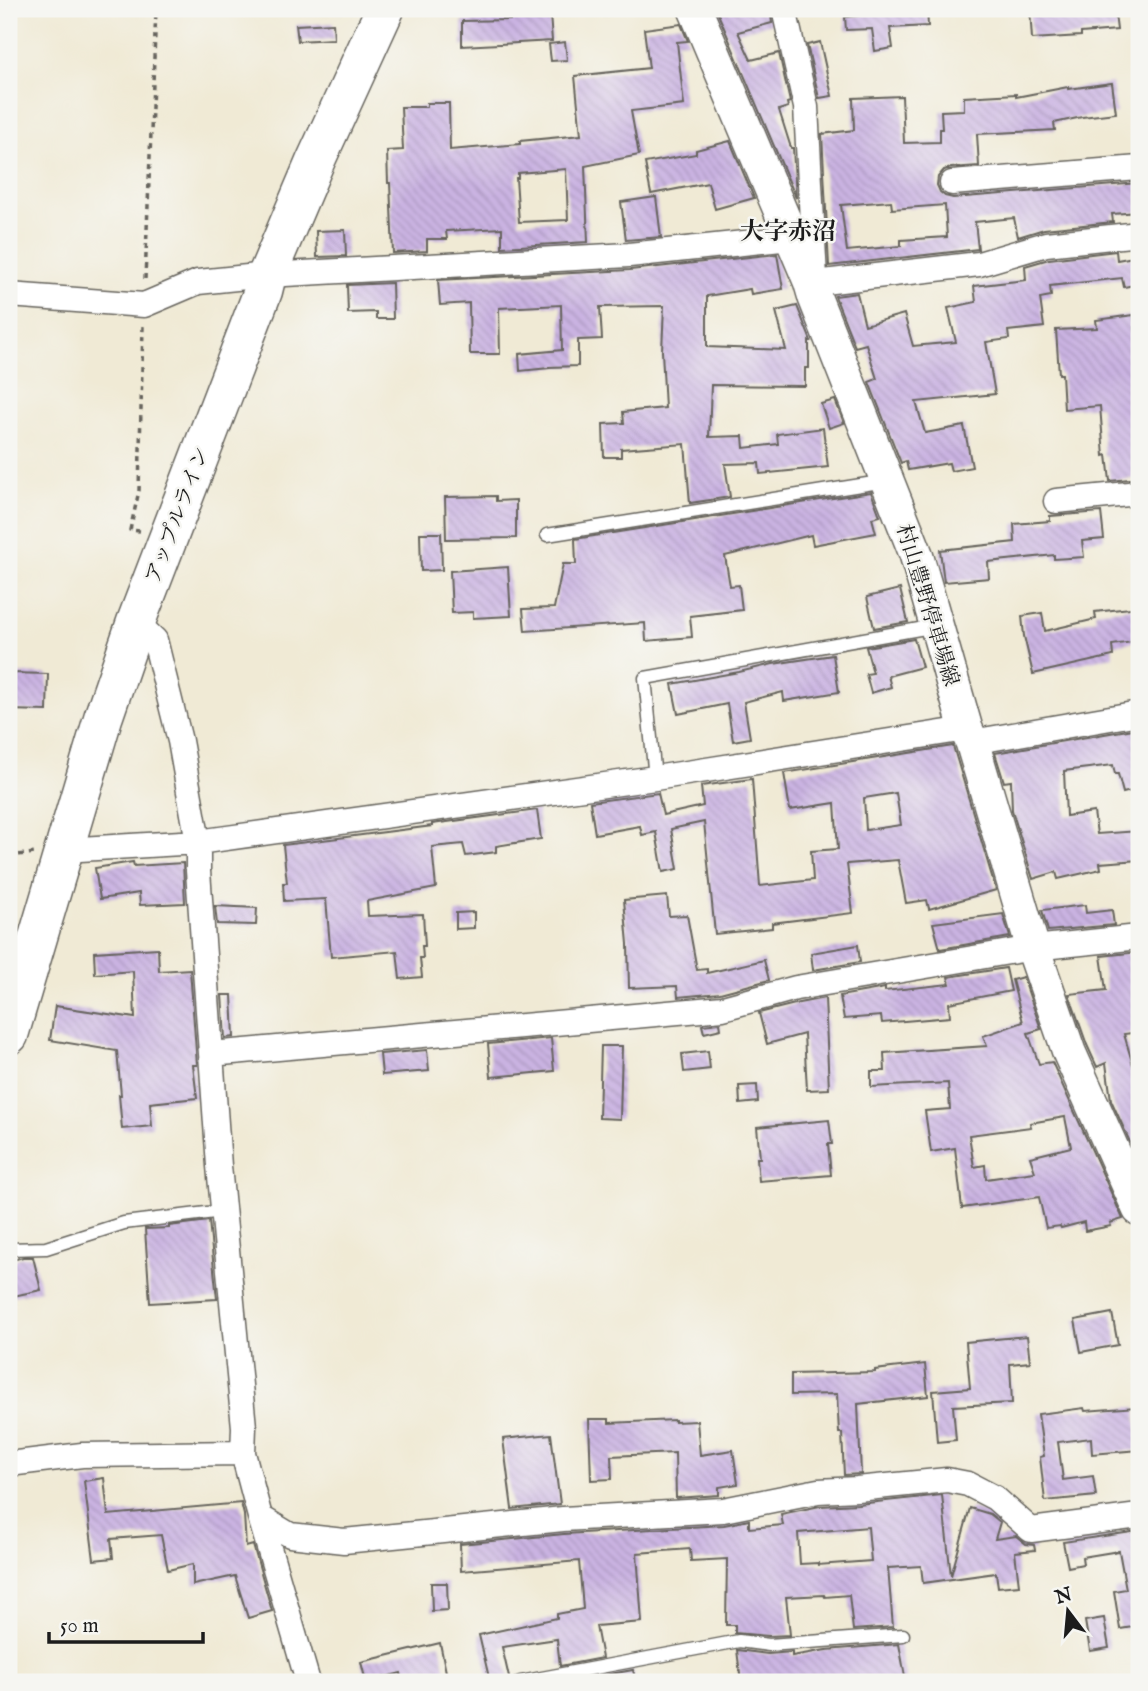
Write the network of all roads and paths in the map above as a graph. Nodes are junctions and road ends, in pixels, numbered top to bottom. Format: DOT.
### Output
graph roads {
  1 [pos="385,9"];
  2 [pos="695,9"];
  3 [pos="784,9"];
  4 [pos="1139,168"];
  5 [pos="952,183"];
  6 [pos="1139,234"];
  7 [pos="791,238"];
  8 [pos="267,275"];
  9 [pos="815,290"];
  10 [pos="9,295"];
  11 [pos="886,481"];
  12 [pos="1139,493"];
  13 [pos="1056,501"];
  14 [pos="547,535"];
  15 [pos="136,622"];
  16 [pos="937,626"];
  17 [pos="1139,713"];
  18 [pos="969,735"];
  19 [pos="655,778"];
  20 [pos="198,842"];
  21 [pos="63,850"];
  22 [pos="1139,937"];
  23 [pos="1033,948"];
  24 [pos="9,1035"];
  25 [pos="211,1054"];
  26 [pos="1139,1209"];
  27 [pos="223,1211"];
  28 [pos="9,1249"];
  29 [pos="243,1453"];
  30 [pos="9,1464"];
  31 [pos="1139,1516"];
  32 [pos="260,1517"];
  33 [pos="903,1636"];
  34 [pos="308,1682"];
  35 [pos="520,1682"];
  1 -- 8 [label="highway, アップルライン"];
  2 -- 7 [label="main road, 村山豊野停車場線"];
  3 -- 9 [label="street"];
  4 -- 5 [label="street"];
  6 -- 9 [label="street"];
  7 -- 8 [label="street"];
  7 -- 9 [label="main road, 村山豊野停車場線"];
  8 -- 10 [label="street"];
  8 -- 15 [label="highway, アップルライン"];
  9 -- 11 [label="main road, 村山豊野停車場線"];
  11 -- 14 [label="lane"];
  11 -- 16 [label="main road, 村山豊野停車場線"];
  12 -- 13 [label="street"];
  15 -- 20 [label="street"];
  15 -- 21 [label="highway, アップルライン"];
  16 -- 18 [label="main road, 村山豊野停車場線"];
  16 -- 19 [label="lane"];
  17 -- 18 [label="street"];
  18 -- 19 [label="street"];
  18 -- 23 [label="main road, 村山豊野停車場線"];
  19 -- 20 [label="street"];
  20 -- 21 [label="street"];
  20 -- 25 [label="street"];
  21 -- 24 [label="highway, アップルライン"];
  22 -- 23 [label="street"];
  23 -- 25 [label="street"];
  23 -- 26 [label="main road, 村山豊野停車場線"];
  25 -- 27 [label="street"];
  27 -- 28 [label="lane"];
  27 -- 29 [label="street"];
  29 -- 30 [label="street"];
  29 -- 32 [label="street"];
  31 -- 32 [label="street"];
  32 -- 34 [label="street"];
  33 -- 35 [label="lane"];
}
